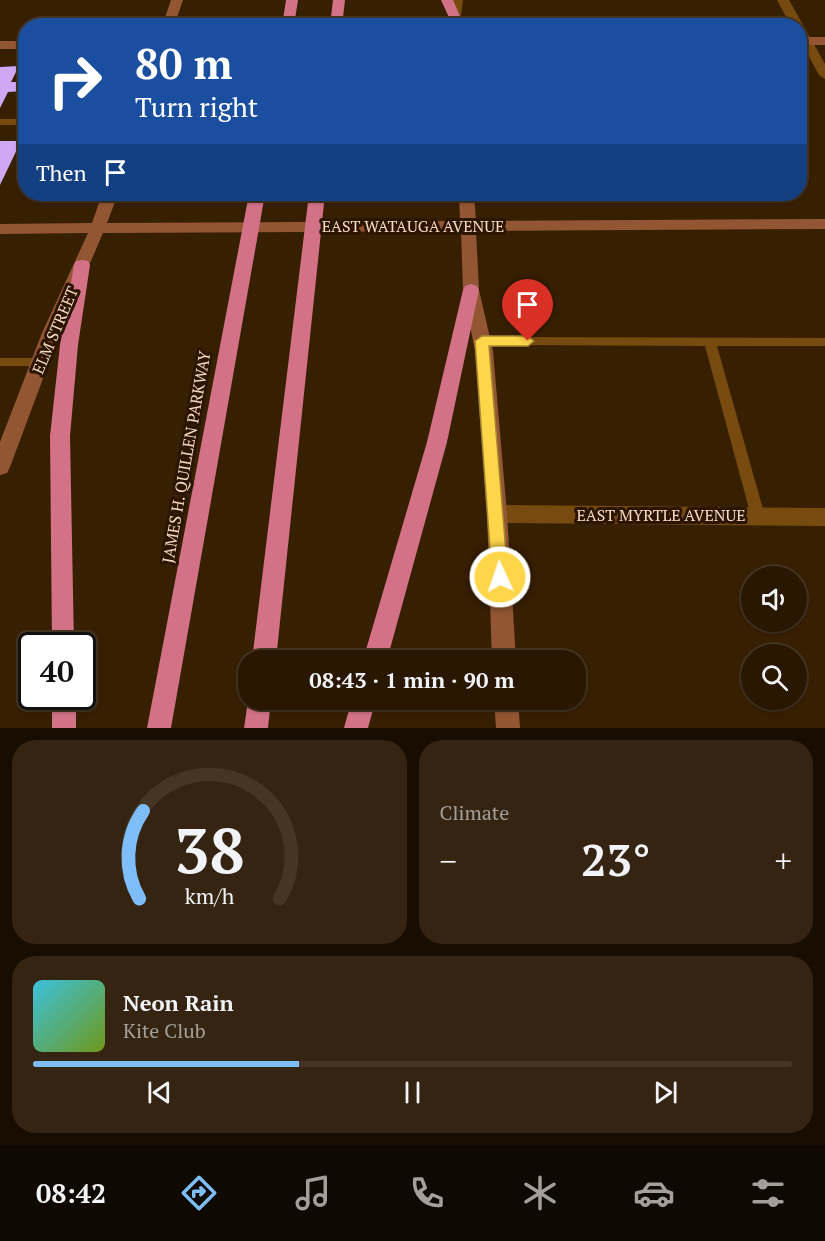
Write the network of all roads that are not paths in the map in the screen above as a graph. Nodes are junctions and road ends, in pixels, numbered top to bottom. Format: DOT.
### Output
graph roads {
  1 [pos="177,0"];
  2 [pos="292,0"];
  3 [pos="339,0"];
  4 [pos="447,0"];
  5 [pos="457,0"];
  6 [pos="783,0"];
  7 [pos="171,18"];
  8 [pos="289,18"];
  9 [pos="337,18"];
  10 [pos="454,18"];
  11 [pos="456,18"];
  12 [pos="793,18"];
  13 [pos="807,38"];
  14 [pos="825,41"];
  15 [pos="0,45"];
  16 [pos="18,45"];
  17 [pos="807,45"];
  18 [pos="825,75"];
  19 [pos="18,121"];
  20 [pos="0,122"];
  21 [pos="108,201"];
  22 [pos="257,201"];
  23 [pos="316,201"];
  24 [pos="467,201"];
  25 [pos="825,224"];
  26 [pos="469,225"];
  27 [pos="98,228"];
  28 [pos="0,230"];
  29 [pos="82,265"];
  30 [pos="471,290"];
  31 [pos="482,341"];
  32 [pos="710,342"];
  33 [pos="825,342"];
  34 [pos="0,362"];
  35 [pos="40,362"];
  36 [pos="0,467"];
  37 [pos="497,514"];
  38 [pos="759,516"];
  39 [pos="825,516"];
  40 [pos="63,632"];
  41 [pos="265,650"];
  42 [pos="378,650"];
  43 [pos="504,650"];
  44 [pos="64,710"];
  45 [pos="258,710"];
  46 [pos="361,710"];
  47 [pos="507,710"];
  48 [pos="64,728"];
  49 [pos="159,728"];
  50 [pos="256,728"];
  51 [pos="356,728"];
  52 [pos="508,728"];
  1 -- 7 [label="main road"];
  2 -- 8 [label="highway"];
  3 -- 9 [label="highway"];
  4 -- 10 [label="highway"];
  5 -- 11 [label="street"];
  6 -- 12 [label="street"];
  13 -- 14 [label="main road"];
  15 -- 16 [label="main road"];
  17 -- 18 [label="street"];
  19 -- 20 [label="lane"];
  21 -- 27 [label="main road, ELM STREET"];
  22 -- 49 [label="highway, JAMES H. QUILLEN PARKWAY"];
  23 -- 41 [label="highway"];
  24 -- 26 [label="main road"];
  25 -- 26 [label="main road, EAST WATAUGA AVENUE"];
  26 -- 27 [label="main road, EAST WATAUGA AVENUE"];
  26 -- 30 [label="main road"];
  27 -- 28 [label="main road, EAST WATAUGA AVENUE"];
  27 -- 29 [label="main road, ELM STREET"];
  29 -- 35 [label="main road, ELM STREET"];
  29 -- 40 [label="highway"];
  30 -- 31 [label="main road"];
  30 -- 42 [label="highway"];
  31 -- 32 [label="lane"];
  31 -- 37 [label="main road"];
  32 -- 33 [label="lane"];
  32 -- 38 [label="lane"];
  34 -- 35 [label="lane"];
  35 -- 36 [label="main road, ELM STREET"];
  37 -- 38 [label="street, EAST MYRTLE AVENUE"];
  37 -- 43 [label="main road"];
  38 -- 39 [label="street, EAST MYRTLE AVENUE"];
  44 -- 48 [label="highway"];
  45 -- 50 [label="highway"];
  46 -- 51 [label="highway"];
  47 -- 52 [label="main road"];
}
